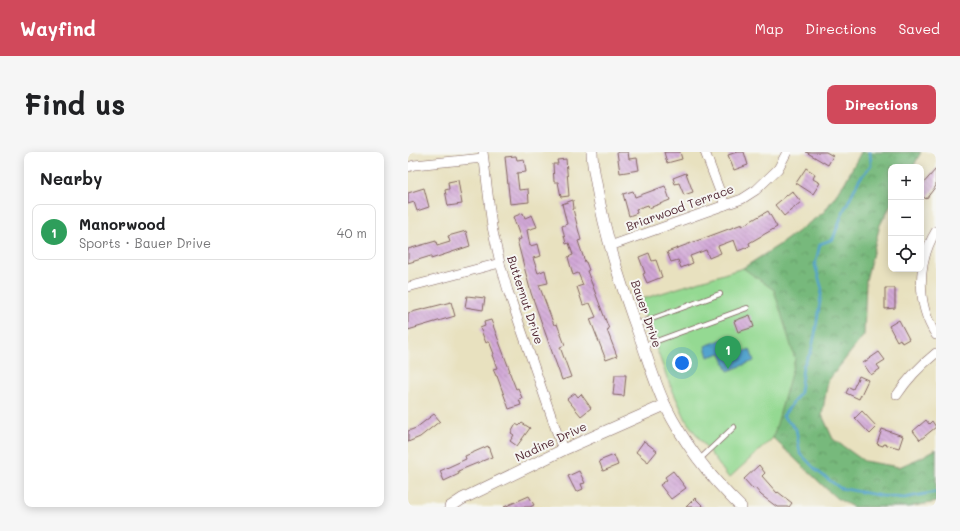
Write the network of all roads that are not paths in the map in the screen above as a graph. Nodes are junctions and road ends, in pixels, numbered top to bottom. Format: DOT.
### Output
graph roads {
  1 [pos="592,152"];
  2 [pos="705,152"];
  3 [pos="787,152"];
  4 [pos="483,155"];
  5 [pos="408,167"];
  6 [pos="725,205"];
  7 [pos="936,230"];
  8 [pos="610,246"];
  9 [pos="500,263"];
  10 [pos="408,287"];
  11 [pos="720,294"];
  12 [pos="747,308"];
  13 [pos="636,325"];
  14 [pos="936,335"];
  15 [pos="643,346"];
  16 [pos="936,353"];
  17 [pos="898,395"];
  18 [pos="665,405"];
  19 [pos="734,427"];
  20 [pos="563,450"];
  21 [pos="699,460"];
  22 [pos="450,507"];
  23 [pos="742,507"];
  1 -- 8 [label="street, Bauer Drive"];
  2 -- 6 [label="street"];
  3 -- 6 [label="street, Briarwood Terrace"];
  4 -- 5 [label="street"];
  4 -- 9 [label="street, Butternut Drive"];
  6 -- 8 [label="street, Briarwood Terrace"];
  7 -- 14 [label="street"];
  8 -- 13 [label="street, Bauer Drive"];
  9 -- 10 [label="street"];
  9 -- 20 [label="street, Butternut Drive"];
  11 -- 13 [label="lane"];
  12 -- 15 [label="lane"];
  13 -- 15 [label="street, Bauer Drive"];
  15 -- 18 [label="street, Bauer Drive"];
  16 -- 17 [label="street"];
  18 -- 20 [label="street, Nadine Drive"];
  18 -- 21 [label="street, Bauer Drive"];
  19 -- 21 [label="lane"];
  20 -- 22 [label="street, Nadine Drive"];
  21 -- 23 [label="street, Bauer Drive"];
}
